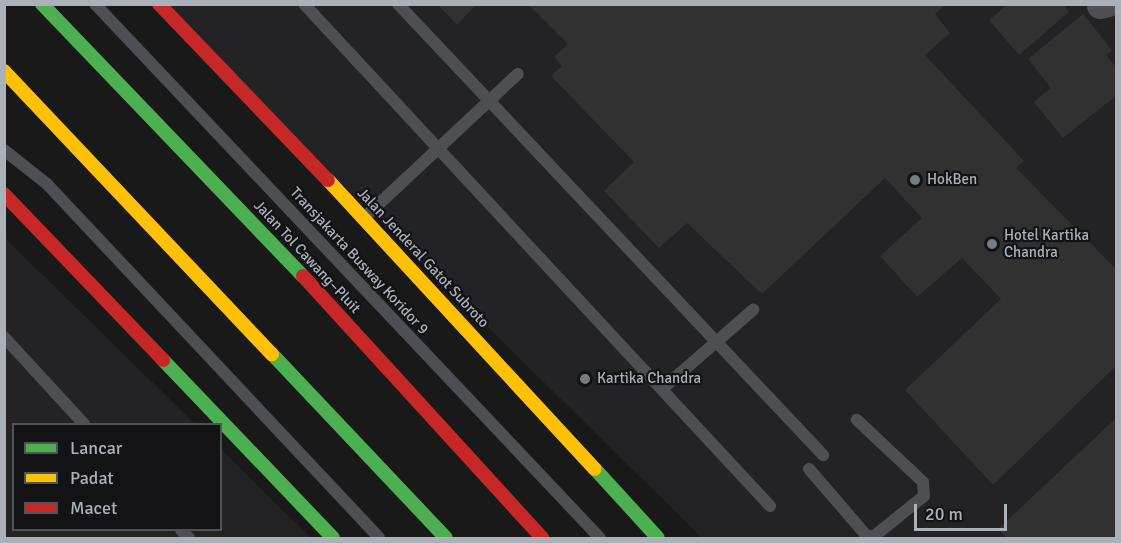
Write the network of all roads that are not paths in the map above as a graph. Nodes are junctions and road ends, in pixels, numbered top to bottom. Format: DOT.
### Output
graph roads {
  1 [pos="42,4"];
  2 [pos="95,4"];
  3 [pos="159,4"];
  4 [pos="304,4"];
  5 [pos="398,4"];
  6 [pos="4,70"];
  7 [pos="518,74"];
  8 [pos="488,103"];
  9 [pos="440,148"];
  10 [pos="4,150"];
  11 [pos="4,194"];
  12 [pos="364,217"];
  13 [pos="753,310"];
  14 [pos="4,337"];
  15 [pos="718,339"];
  16 [pos="662,389"];
  17 [pos="857,420"];
  18 [pos="83,423"];
  19 [pos="824,455"];
  20 [pos="808,469"];
  21 [pos="770,506"];
  22 [pos="333,538"];
  23 [pos="379,538"];
  24 [pos="446,538"];
  25 [pos="542,538"];
  26 [pos="600,538"];
  27 [pos="658,538"];
  1 -- 25 [label="highway, Jalan Tol Cawang–Pluit"];
  2 -- 26 [label="lane, Transjakarta Busway Koridor 9"];
  3 -- 12 [label="highway, Jalan Jenderal Gatot Subroto"];
  4 -- 9 [label="lane"];
  5 -- 8 [label="lane"];
  6 -- 24 [label="highway"];
  7 -- 8 [label="lane"];
  8 -- 9 [label="lane"];
  8 -- 15 [label="lane"];
  9 -- 12 [label="lane"];
  9 -- 16 [label="lane"];
  10 -- 23 [label="lane"];
  11 -- 22 [label="highway"];
  12 -- 27 [label="highway, Jalan Jenderal Gatot Subroto"];
  13 -- 15 [label="lane"];
  14 -- 18 [label="lane"];
  15 -- 16 [label="lane"];
  15 -- 19 [label="lane"];
  16 -- 21 [label="lane"];
  17 -- 20 [label="lane"];
}
